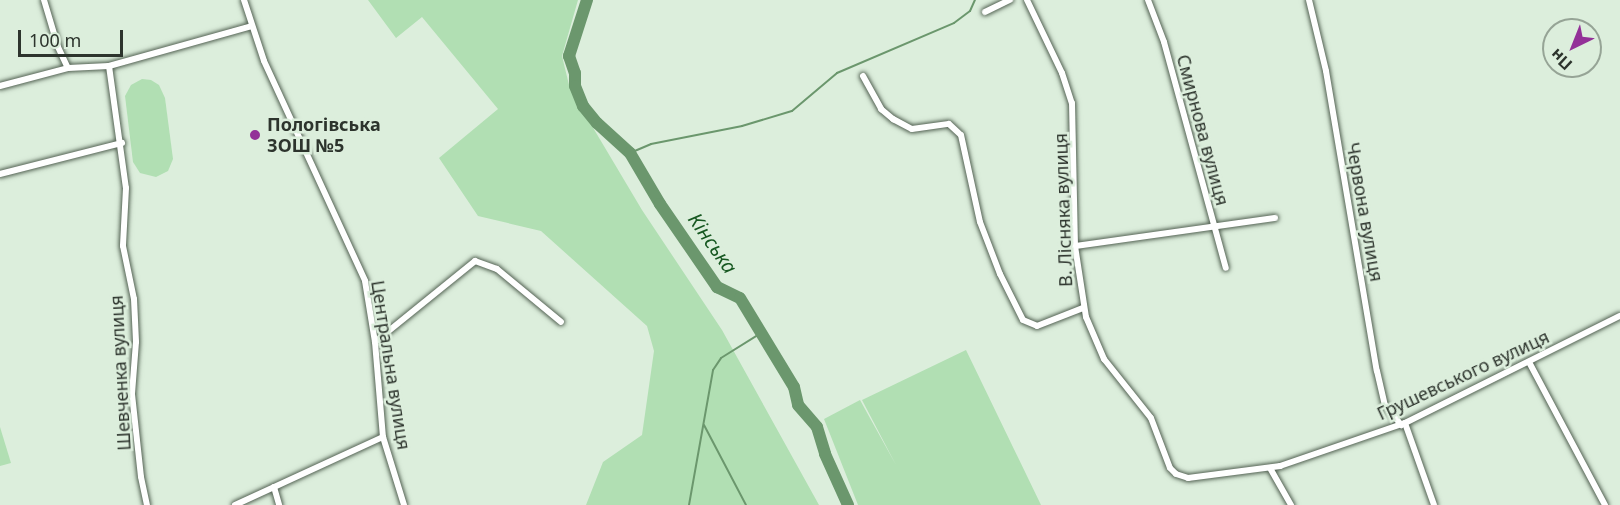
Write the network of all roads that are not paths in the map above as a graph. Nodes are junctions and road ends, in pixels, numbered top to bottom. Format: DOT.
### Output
graph roads {
  1 [pos="44,0"];
  2 [pos="243,0"];
  3 [pos="1010,0"];
  4 [pos="1027,0"];
  5 [pos="1148,0"];
  6 [pos="1309,0"];
  7 [pos="985,12"];
  8 [pos="252,26"];
  9 [pos="109,66"];
  10 [pos="68,68"];
  11 [pos="863,76"];
  12 [pos="0,86"];
  13 [pos="122,143"];
  14 [pos="0,174"];
  15 [pos="1275,218"];
  16 [pos="1214,226"];
  17 [pos="1075,246"];
  18 [pos="1226,268"];
  19 [pos="1083,308"];
  20 [pos="1620,316"];
  21 [pos="561,322"];
  22 [pos="375,342"];
  23 [pos="1528,362"];
  24 [pos="1403,424"];
  25 [pos="383,437"];
  26 [pos="1270,468"];
  27 [pos="1176,474"];
  28 [pos="274,487"];
  29 [pos="147,505"];
  30 [pos="235,505"];
  31 [pos="279,505"];
  32 [pos="404,505"];
  33 [pos="1291,505"];
  34 [pos="1434,505"];
  35 [pos="1605,505"];
  1 -- 10 [label="street"];
  2 -- 8 [label="street, Центральна вулиця"];
  3 -- 7 [label="street"];
  4 -- 17 [label="street, В. Лісняка вулиця"];
  5 -- 16 [label="street, Смирнова вулиця"];
  6 -- 24 [label="street, Червона вулиця"];
  8 -- 9 [label="street"];
  8 -- 22 [label="street, Центральна вулиця"];
  9 -- 10 [label="street"];
  9 -- 13 [label="street, Шевченка вулиця"];
  10 -- 12 [label="street"];
  11 -- 19 [label="street"];
  13 -- 14 [label="street"];
  13 -- 29 [label="street, Шевченка вулиця"];
  15 -- 16 [label="street"];
  16 -- 17 [label="street"];
  16 -- 18 [label="street, Смирнова вулиця"];
  17 -- 19 [label="street, В. Лісняка вулиця"];
  19 -- 27 [label="street, В. Лісняка вулиця"];
  20 -- 23 [label="street, Грушевського вулиця"];
  21 -- 22 [label="street"];
  22 -- 25 [label="street, Центральна вулиця"];
  23 -- 24 [label="street, Грушевського вулиця"];
  23 -- 35 [label="street"];
  24 -- 26 [label="street, Грушевського вулиця"];
  24 -- 34 [label="street, Червона вулиця"];
  25 -- 28 [label="street"];
  25 -- 32 [label="street, Центральна вулиця"];
  26 -- 27 [label="street, Грушевського вулиця"];
  26 -- 33 [label="street"];
  28 -- 30 [label="street"];
  28 -- 31 [label="street"];
}
